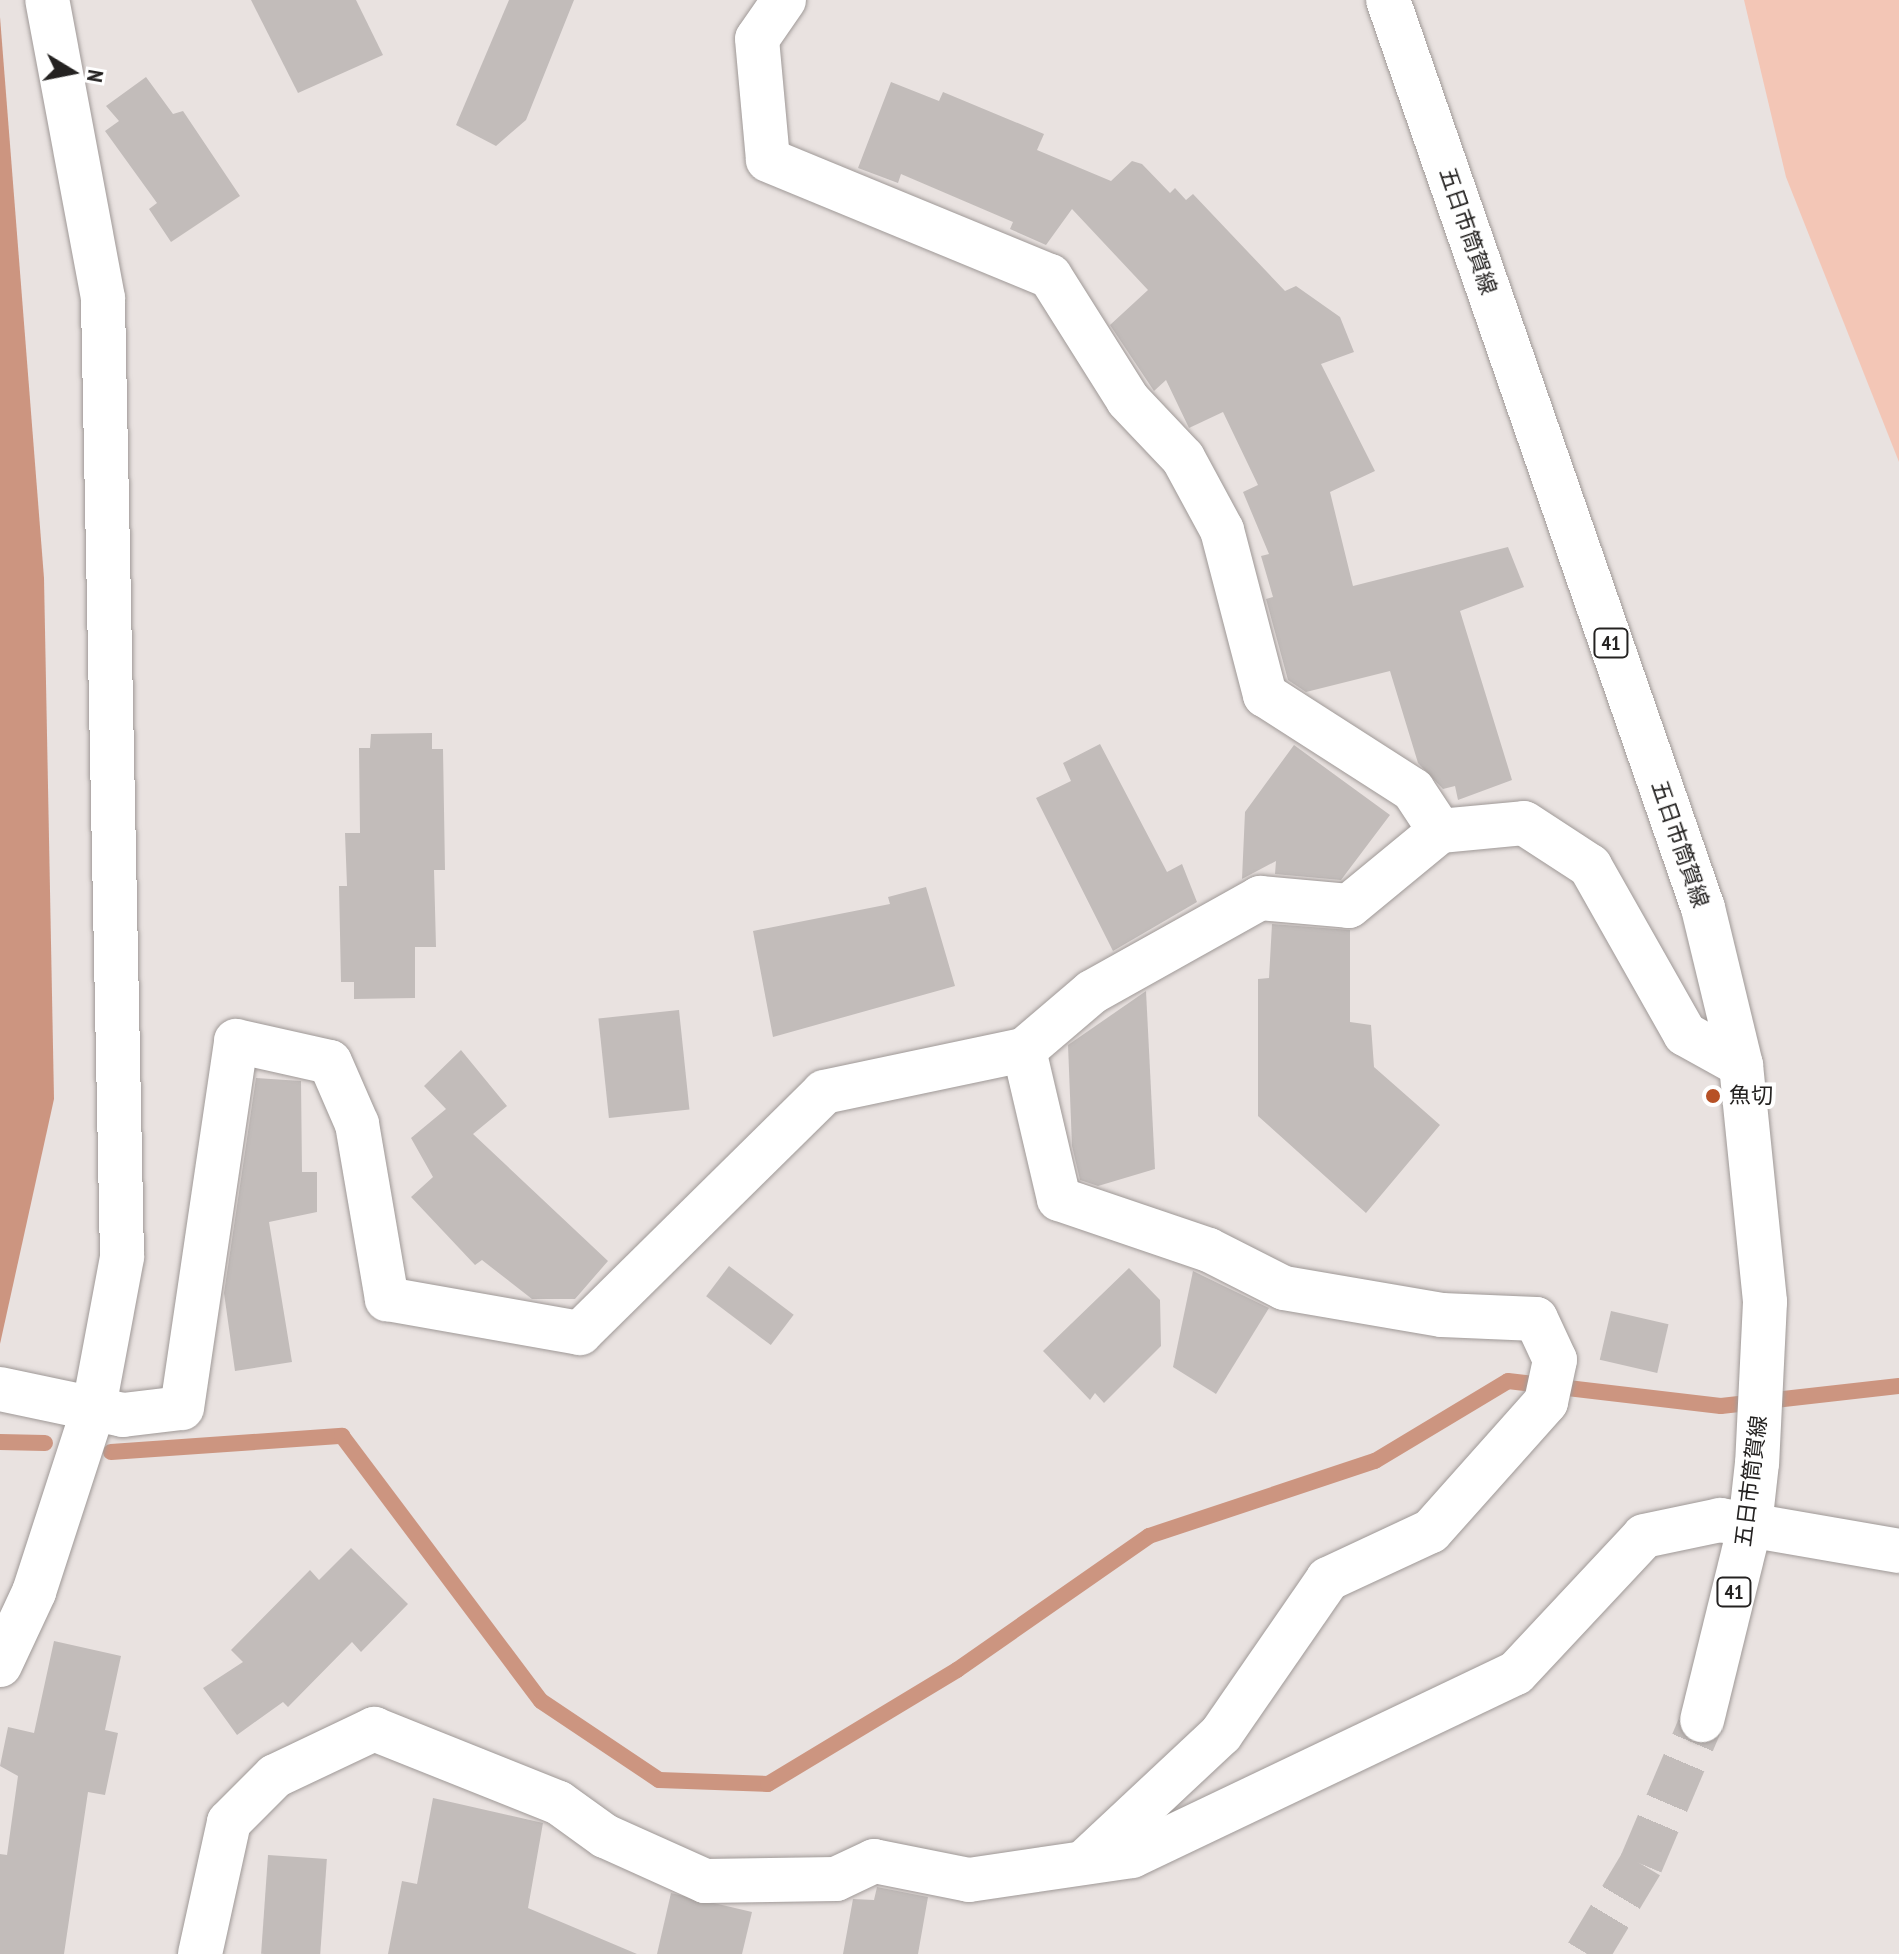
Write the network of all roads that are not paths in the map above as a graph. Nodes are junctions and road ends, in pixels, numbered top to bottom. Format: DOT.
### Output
graph roads {
  1 [pos="47,0"];
  2 [pos="784,0"];
  3 [pos="1388,0"];
  4 [pos="1440,831"];
  5 [pos="1024,1050"];
  6 [pos="1741,1065"];
  7 [pos="0,1389"];
  8 [pos="79,1404"];
  9 [pos="1750,1525"];
  10 [pos="1899,1551"];
  11 [pos="0,1665"];
  12 [pos="1702,1720"];
  13 [pos="1083,1863"];
  14 [pos="200,1954"];
  1 -- 8 [label="street"];
  2 -- 4 [label="street"];
  3 -- 6 [label="street, 五日市筒賀線 / 41"];
  4 -- 5 [label="street"];
  4 -- 6 [label="street"];
  5 -- 8 [label="street"];
  5 -- 13 [label="street"];
  6 -- 9 [label="street, 五日市筒賀線 / 41"];
  7 -- 8 [label="street"];
  8 -- 11 [label="street"];
  9 -- 10 [label="street"];
  9 -- 12 [label="street, 五日市筒賀線 / 41"];
  9 -- 13 [label="street"];
  13 -- 14 [label="street"];
}
